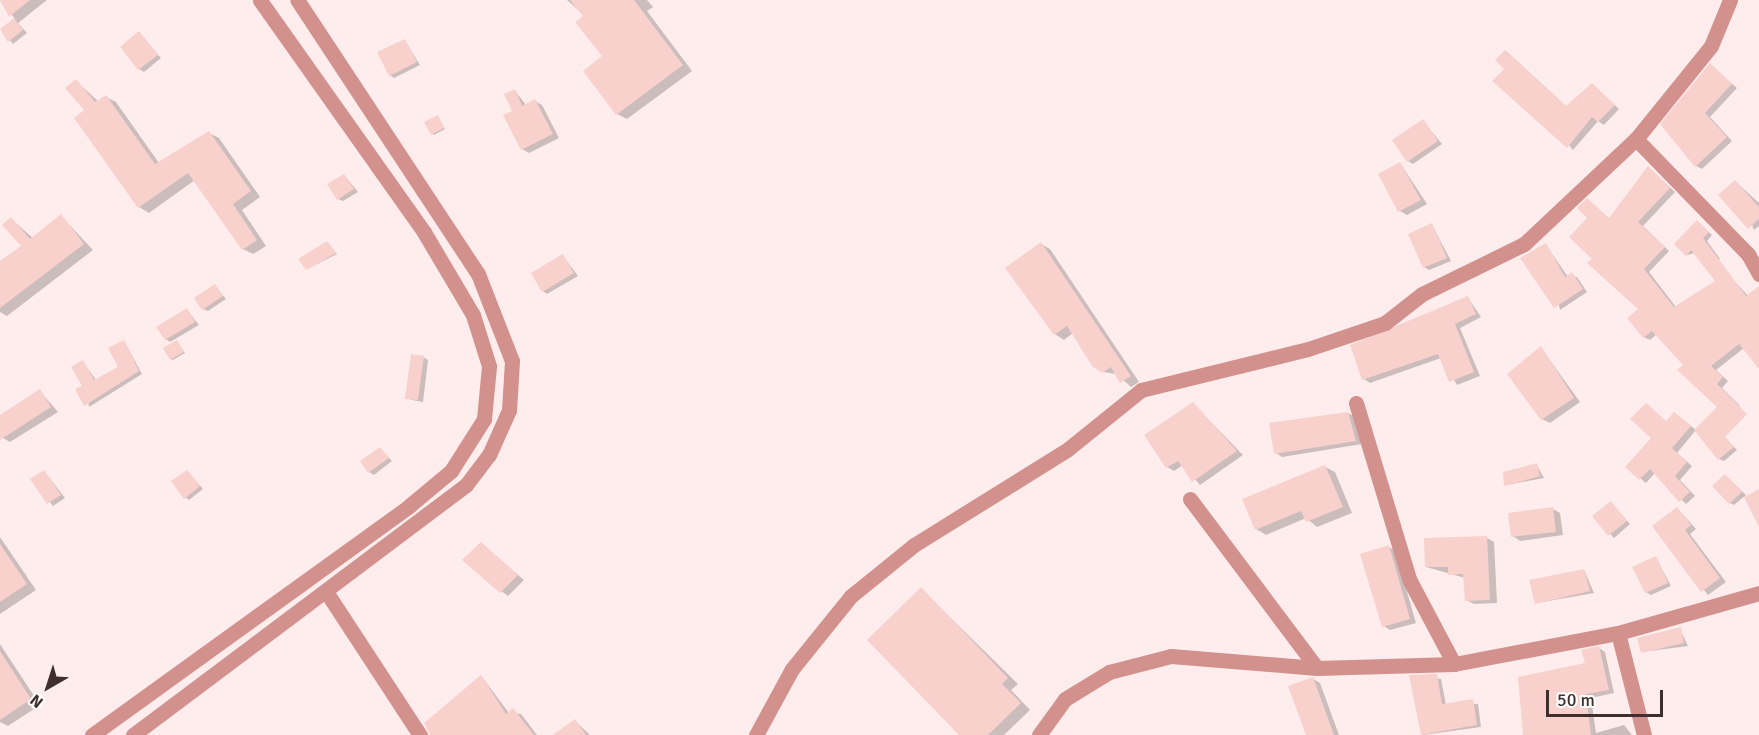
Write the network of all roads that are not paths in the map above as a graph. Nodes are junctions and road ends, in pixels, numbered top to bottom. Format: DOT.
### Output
graph roads {
  1 [pos="260,0"];
  2 [pos="297,0"];
  3 [pos="1730,0"];
  4 [pos="1636,139"];
  5 [pos="1759,274"];
  6 [pos="1356,403"];
  7 [pos="1190,499"];
  8 [pos="327,593"];
  9 [pos="1759,593"];
  10 [pos="1618,633"];
  11 [pos="1454,664"];
  12 [pos="1317,668"];
  13 [pos="92,735"];
  14 [pos="133,735"];
  15 [pos="420,735"];
  16 [pos="756,735"];
  17 [pos="1039,735"];
  18 [pos="1644,735"];
  1 -- 13 [label="street"];
  2 -- 8 [label="street"];
  3 -- 4 [label="street"];
  4 -- 5 [label="street"];
  4 -- 16 [label="street"];
  6 -- 11 [label="street"];
  7 -- 12 [label="street"];
  8 -- 14 [label="street"];
  8 -- 15 [label="street"];
  9 -- 10 [label="street"];
  10 -- 11 [label="street"];
  10 -- 18 [label="street"];
  11 -- 12 [label="street"];
  12 -- 17 [label="street"];
}
